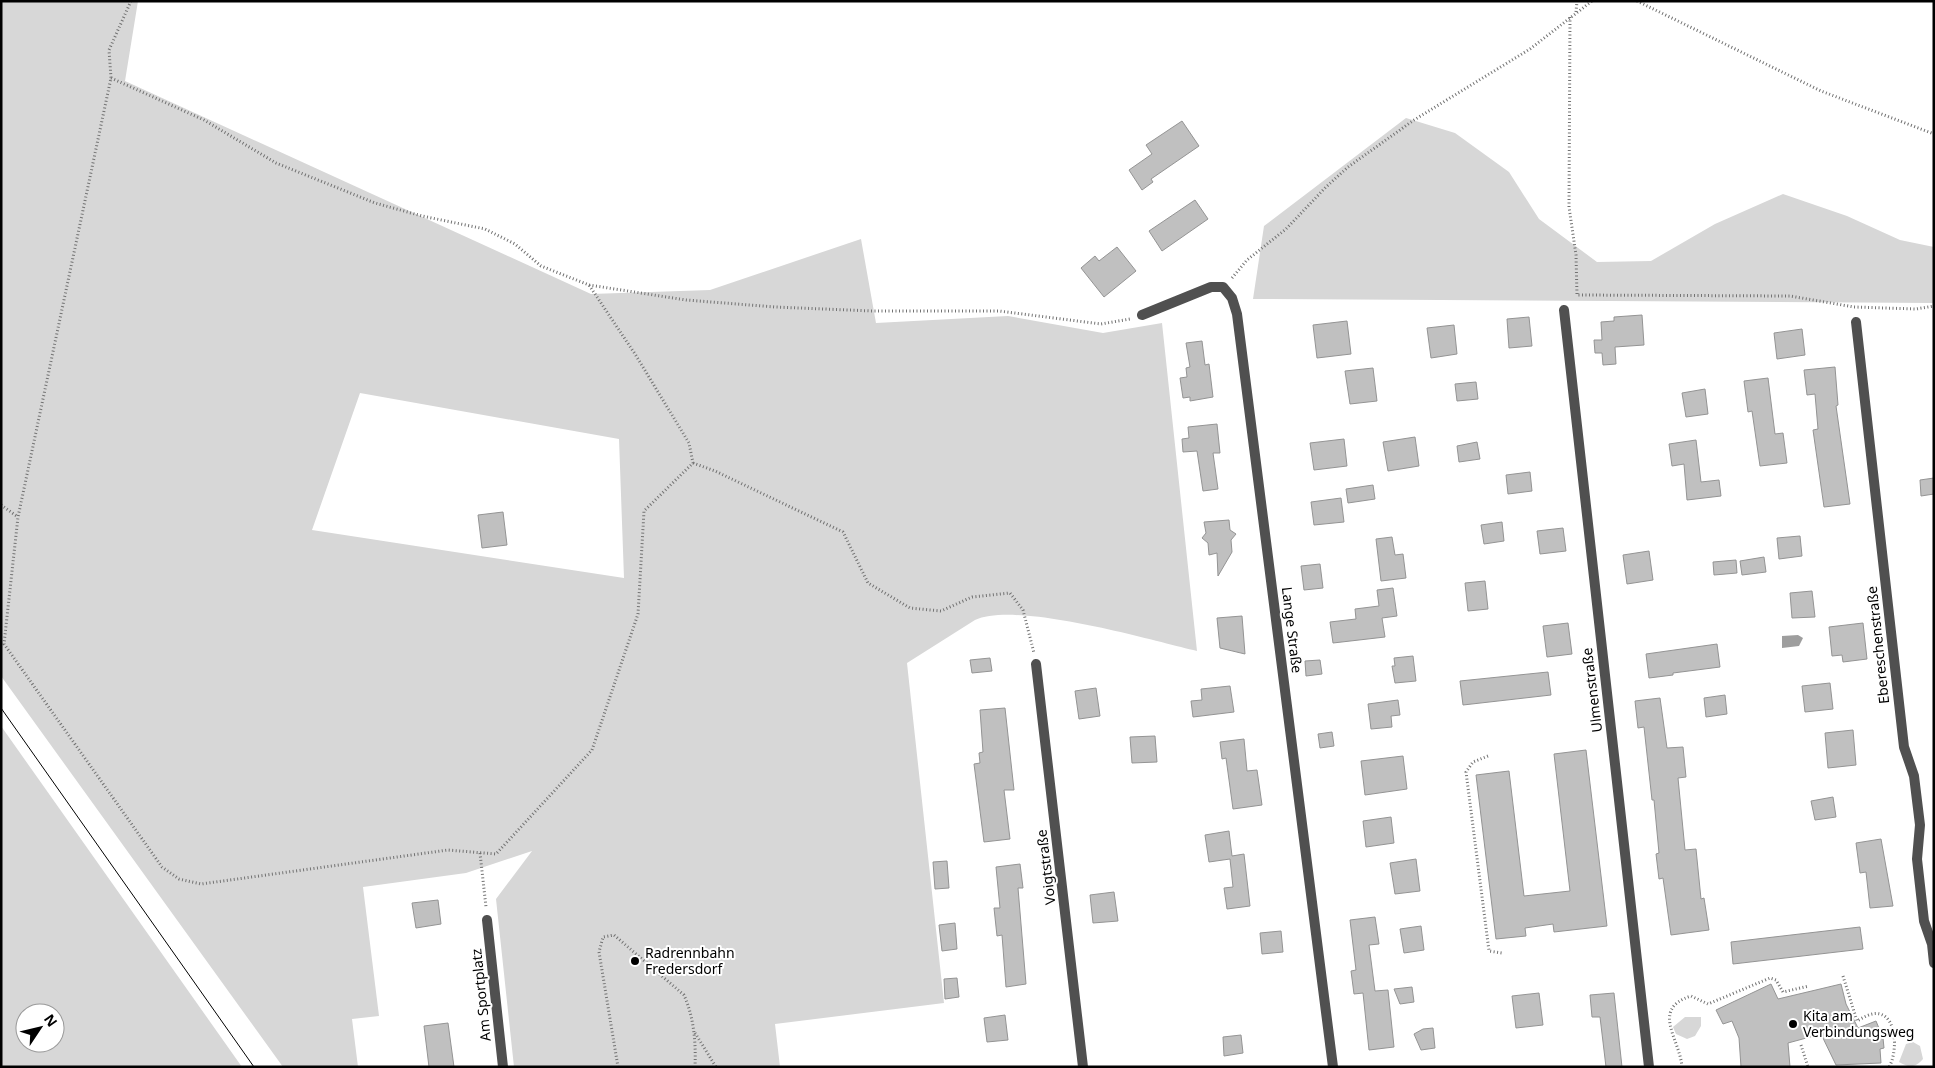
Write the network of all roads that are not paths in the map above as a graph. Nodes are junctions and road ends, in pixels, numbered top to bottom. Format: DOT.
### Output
graph roads {
  1 [pos="1564,310"];
  2 [pos="1142,315"];
  3 [pos="1856,322"];
  4 [pos="1036,664"];
  5 [pos="487,920"];
  6 [pos="1934,963"];
  7 [pos="503,1067"];
  8 [pos="1083,1067"];
  9 [pos="1333,1067"];
  10 [pos="1649,1067"];
  1 -- 10 [label="street, Ulmenstraße"];
  2 -- 9 [label="street, Lange Straße"];
  3 -- 6 [label="street, Ebereschenstraße"];
  4 -- 8 [label="street, Voigtstraße"];
  5 -- 7 [label="street, Am Sportplatz"];
}
